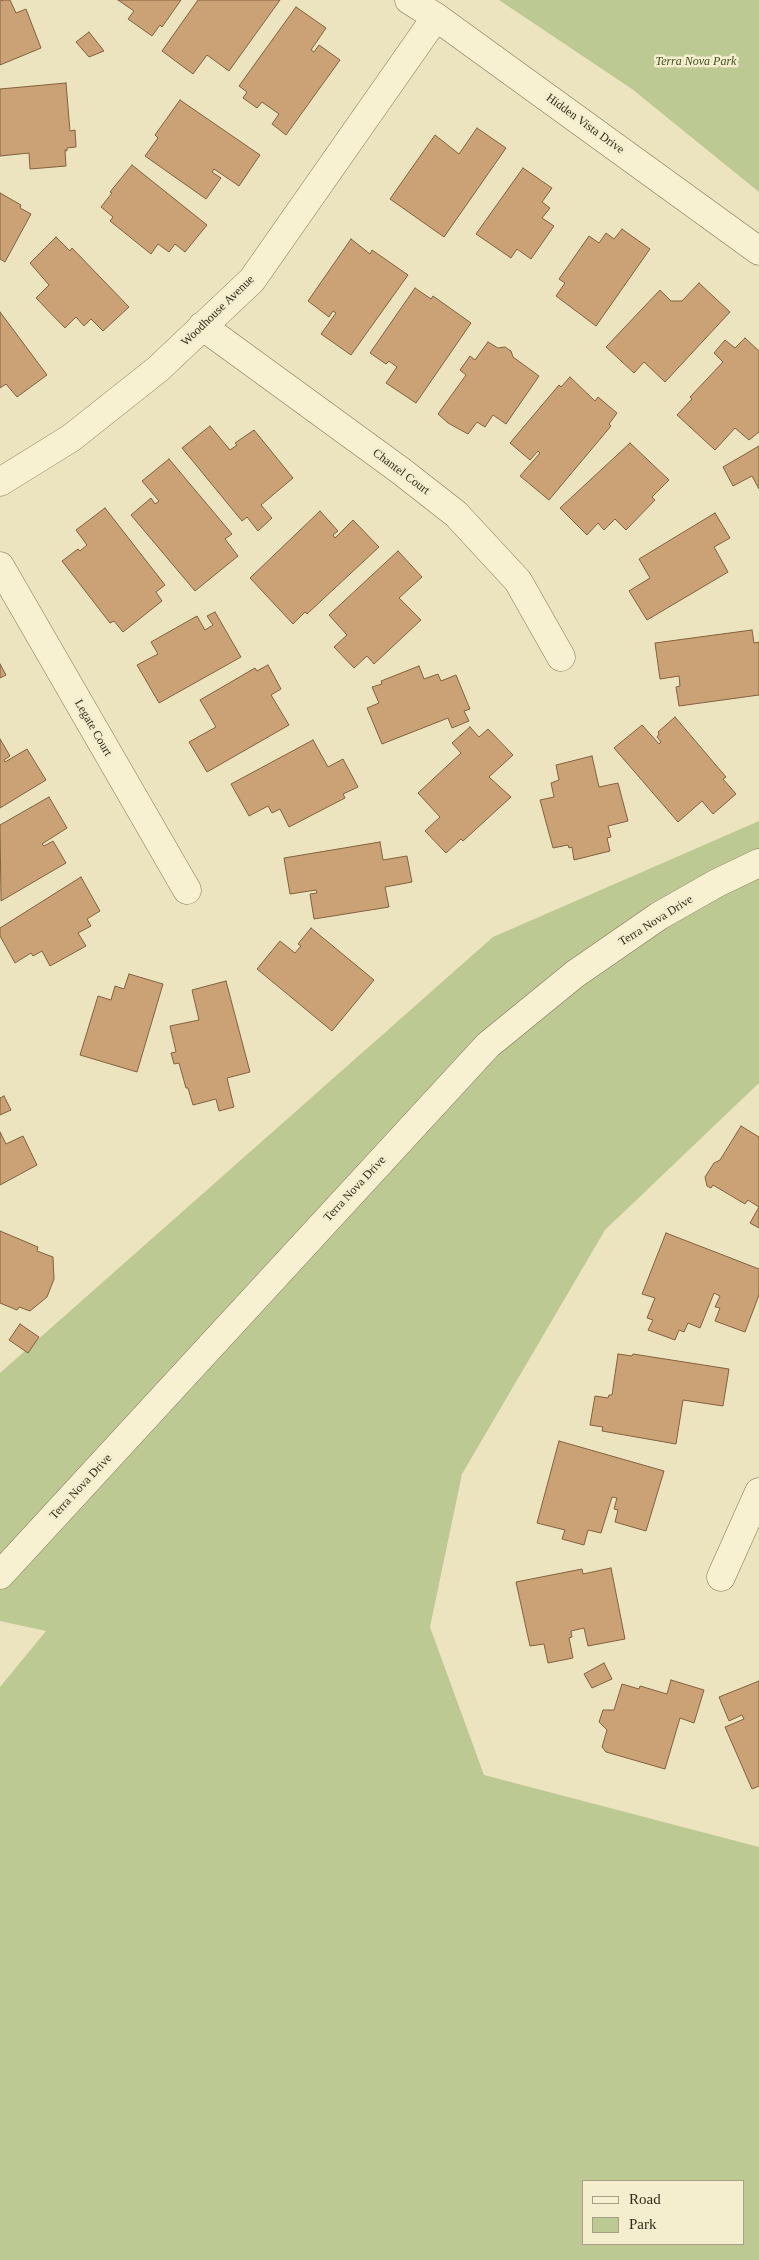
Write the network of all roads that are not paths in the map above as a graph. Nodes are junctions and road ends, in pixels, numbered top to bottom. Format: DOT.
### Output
graph roads {
  1 [pos="409,0"];
  2 [pos="436,17"];
  3 [pos="759,251"];
  4 [pos="202,326"];
  5 [pos="0,482"];
  6 [pos="0,566"];
  7 [pos="561,658"];
  8 [pos="759,863"];
  9 [pos="187,890"];
  10 [pos="759,1492"];
  11 [pos="0,1575"];
  12 [pos="721,1577"];
  1 -- 2 [label="street, Hidden Vista Drive"];
  2 -- 3 [label="street, Hidden Vista Drive"];
  2 -- 4 [label="street, Woodhouse Avenue"];
  4 -- 5 [label="street, Woodhouse Avenue"];
  4 -- 7 [label="street, Chantel Court"];
  6 -- 9 [label="street, Legate Court"];
  8 -- 11 [label="street, Terra Nova Drive"];
  10 -- 12 [label="street"];
}
